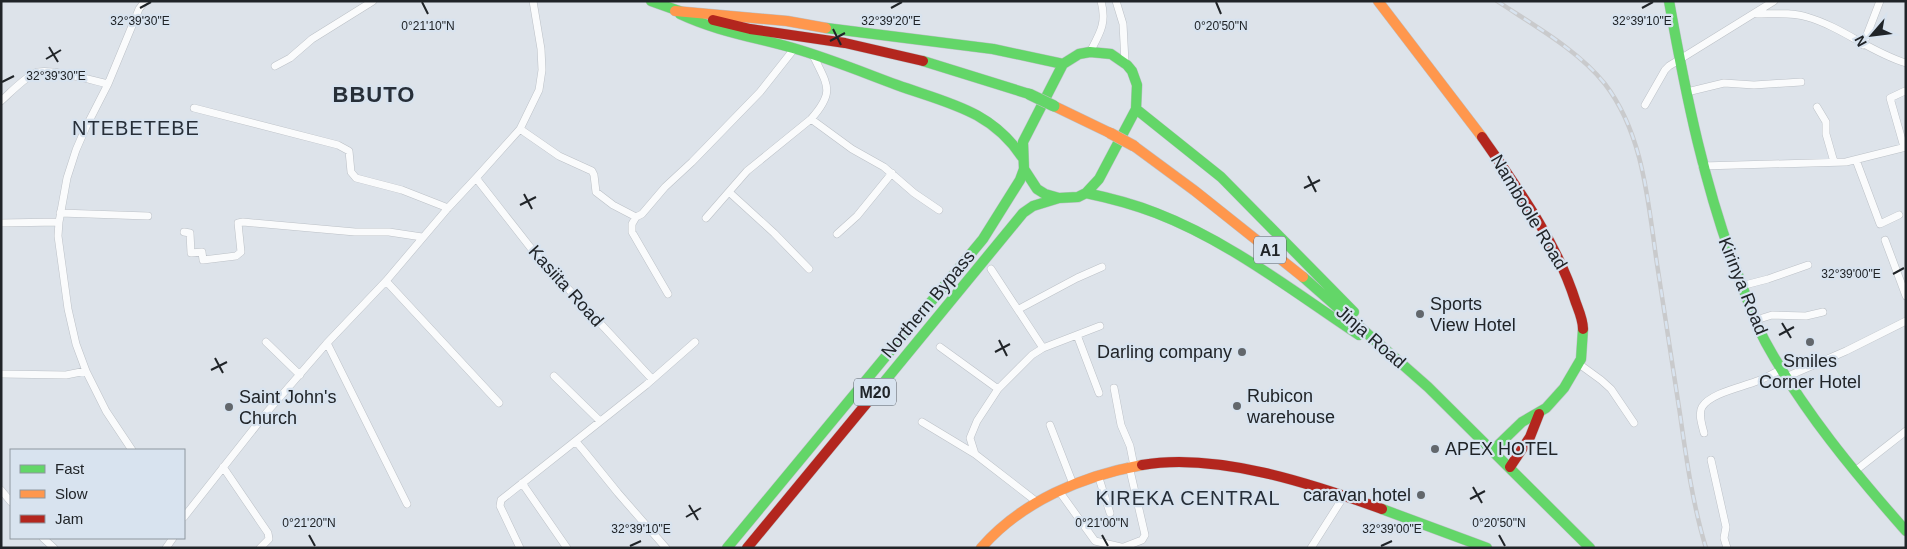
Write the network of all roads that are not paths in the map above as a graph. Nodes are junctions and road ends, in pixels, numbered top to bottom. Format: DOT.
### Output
graph roads {
  1 [pos="145,1"];
  2 [pos="373,1"];
  3 [pos="533,1"];
  4 [pos="651,1"];
  5 [pos="1101,1"];
  6 [pos="1116,1"];
  7 [pos="1378,1"];
  8 [pos="1669,1"];
  9 [pos="1774,1"];
  10 [pos="1880,1"];
  11 [pos="675,11"];
  12 [pos="1756,14"];
  13 [pos="1863,45"];
  14 [pos="794,49"];
  15 [pos="1090,52"];
  16 [pos="813,55"];
  17 [pos="1679,59"];
  18 [pos="1125,63"];
  19 [pos="1906,63"];
  20 [pos="1063,64"];
  21 [pos="274,66"];
  22 [pos="1800,82"];
  23 [pos="108,84"];
  24 [pos="1905,90"];
  25 [pos="1687,92"];
  26 [pos="1,101"];
  27 [pos="1646,105"];
  28 [pos="1817,107"];
  29 [pos="194,108"];
  30 [pos="1136,109"];
  31 [pos="811,118"];
  32 [pos="520,129"];
  33 [pos="1905,147"];
  34 [pos="1856,160"];
  35 [pos="1834,162"];
  36 [pos="1024,164"];
  37 [pos="1702,166"];
  38 [pos="892,174"];
  39 [pos="476,178"];
  40 [pos="729,192"];
  41 [pos="1086,193"];
  42 [pos="1059,198"];
  43 [pos="448,208"];
  44 [pos="939,210"];
  45 [pos="60,213"];
  46 [pos="1899,215"];
  47 [pos="148,216"];
  48 [pos="636,217"];
  49 [pos="706,218"];
  50 [pos="59,222"];
  51 [pos="1,223"];
  52 [pos="184,232"];
  53 [pos="837,234"];
  54 [pos="422,237"];
  55 [pos="1885,240"];
  56 [pos="1808,265"];
  57 [pos="1102,267"];
  58 [pos="809,269"];
  59 [pos="991,269"];
  60 [pos="386,282"];
  61 [pos="1742,286"];
  62 [pos="668,294"];
  63 [pos="1906,296"];
  64 [pos="1019,309"];
  65 [pos="1823,312"];
  66 [pos="1756,320"];
  67 [pos="1906,321"];
  68 [pos="1100,326"];
  69 [pos="1077,335"];
  70 [pos="266,342"];
  71 [pos="695,342"];
  72 [pos="327,343"];
  73 [pos="940,347"];
  74 [pos="1043,348"];
  75 [pos="1400,362"];
  76 [pos="1579,364"];
  77 [pos="86,371"];
  78 [pos="1784,373"];
  79 [pos="1,374"];
  80 [pos="300,375"];
  81 [pos="554,376"];
  82 [pos="652,379"];
  83 [pos="1114,388"];
  84 [pos="998,390"];
  85 [pos="1099,393"];
  86 [pos="499,403"];
  87 [pos="1539,414"];
  88 [pos="600,421"];
  89 [pos="922,422"];
  90 [pos="1634,423"];
  91 [pos="1050,425"];
  92 [pos="1906,431"];
  93 [pos="1704,433"];
  94 [pos="573,442"];
  95 [pos="131,449"];
  96 [pos="1493,450"];
  97 [pos="975,454"];
  98 [pos="1711,460"];
  99 [pos="1131,466"];
  100 [pos="223,467"];
  101 [pos="1510,467"];
  102 [pos="1855,471"];
  103 [pos="1098,475"];
  104 [pos="522,483"];
  105 [pos="1073,484"];
  106 [pos="1,490"];
  107 [pos="1059,491"];
  108 [pos="1344,496"];
  109 [pos="10,501"];
  110 [pos="1037,502"];
  111 [pos="407,504"];
  112 [pos="1110,512"];
  113 [pos="185,516"];
  114 [pos="1906,530"];
  115 [pos="44,539"];
  116 [pos="54,548"];
  117 [pos="260,548"];
  118 [pos="520,548"];
  119 [pos="567,548"];
  120 [pos="666,548"];
  121 [pos="727,548"];
  122 [pos="747,548"];
  123 [pos="982,548"];
  124 [pos="1125,548"];
  125 [pos="1311,548"];
  126 [pos="1487,548"];
  127 [pos="1590,548"];
  128 [pos="1727,548"];
  1 -- 23 [label="street"];
  2 -- 21 [label="street"];
  3 -- 32 [label="street"];
  4 -- 11 [label="main road, A1"];
  5 -- 15 [label="street"];
  6 -- 18 [label="street"];
  7 -- 76 [label="main road, Namboole Road"];
  8 -- 17 [label="main road, Kirinya Road"];
  9 -- 12 [label="street"];
  10 -- 13 [label="street"];
  11 -- 14 [label="main road"];
  11 -- 20 [label="main road"];
  11 -- 75 [label="main road, Jinja Road / A1, bridge"];
  12 -- 13 [label="street"];
  12 -- 17 [label="street"];
  13 -- 19 [label="street"];
  14 -- 16 [label="main road"];
  14 -- 48 [label="street"];
  15 -- 18 [label="main road"];
  15 -- 20 [label="main road"];
  16 -- 31 [label="street"];
  16 -- 36 [label="main road"];
  17 -- 25 [label="main road, Kirinya Road"];
  17 -- 27 [label="street"];
  18 -- 30 [label="main road"];
  20 -- 36 [label="main road"];
  22 -- 25 [label="street"];
  23 -- 26 [label="street"];
  23 -- 45 [label="street"];
  24 -- 33 [label="street"];
  25 -- 37 [label="main road, Kirinya Road"];
  28 -- 35 [label="street"];
  29 -- 43 [label="street"];
  30 -- 41 [label="main road"];
  30 -- 75 [label="main road"];
  31 -- 38 [label="street"];
  31 -- 40 [label="street"];
  32 -- 39 [label="street"];
  32 -- 48 [label="street"];
  33 -- 34 [label="street"];
  34 -- 35 [label="street"];
  34 -- 46 [label="street"];
  35 -- 37 [label="street"];
  36 -- 42 [label="main road"];
  36 -- 121 [label="main road, Northern Bypass / M20"];
  37 -- 61 [label="main road, Kirinya Road"];
  38 -- 44 [label="street"];
  38 -- 53 [label="street"];
  39 -- 43 [label="street"];
  39 -- 82 [label="street, Kasiita Road"];
  40 -- 49 [label="street"];
  40 -- 58 [label="street"];
  41 -- 42 [label="main road"];
  41 -- 75 [label="main road"];
  42 -- 122 [label="main road, Northern Bypass / M20"];
  43 -- 54 [label="street"];
  45 -- 47 [label="street"];
  45 -- 50 [label="street"];
  48 -- 62 [label="street"];
  50 -- 51 [label="street"];
  50 -- 77 [label="street"];
  52 -- 54 [label="street"];
  54 -- 60 [label="street"];
  55 -- 63 [label="street"];
  56 -- 61 [label="street"];
  57 -- 64 [label="street"];
  59 -- 64 [label="street"];
  60 -- 72 [label="street"];
  60 -- 86 [label="street"];
  61 -- 66 [label="main road, Kirinya Road"];
  64 -- 74 [label="street"];
  65 -- 66 [label="street"];
  66 -- 78 [label="main road, Kirinya Road"];
  67 -- 78 [label="street"];
  68 -- 69 [label="street"];
  69 -- 74 [label="street"];
  69 -- 85 [label="street"];
  70 -- 80 [label="street"];
  71 -- 82 [label="street"];
  72 -- 80 [label="street"];
  72 -- 111 [label="street"];
  73 -- 84 [label="street"];
  74 -- 84 [label="street"];
  75 -- 96 [label="main road, Jinja Road / A1"];
  76 -- 87 [label="main road, Namboole Road"];
  76 -- 90 [label="street"];
  77 -- 79 [label="street"];
  77 -- 95 [label="street"];
  78 -- 93 [label="street"];
  78 -- 102 [label="main road, Kirinya Road"];
  80 -- 100 [label="street"];
  81 -- 88 [label="street"];
  82 -- 88 [label="street"];
  83 -- 99 [label="street"];
  84 -- 97 [label="street"];
  87 -- 96 [label="main road, Namboole Road"];
  87 -- 101 [label="main road"];
  88 -- 94 [label="street"];
  89 -- 97 [label="street"];
  91 -- 105 [label="street"];
  92 -- 102 [label="street"];
  94 -- 104 [label="street"];
  94 -- 120 [label="street"];
  96 -- 101 [label="main road, Jinja Road / A1"];
  97 -- 110 [label="street"];
  98 -- 128 [label="street"];
  99 -- 103 [label="main road"];
  99 -- 108 [label="main road"];
  99 -- 124 [label="street"];
  100 -- 113 [label="street"];
  100 -- 117 [label="street"];
  101 -- 127 [label="main road, Jinja Road / A1"];
  102 -- 114 [label="main road, Kirinya Road"];
  103 -- 105 [label="main road"];
  103 -- 112 [label="street"];
  104 -- 118 [label="street"];
  104 -- 119 [label="street"];
  105 -- 107 [label="main road"];
  106 -- 109 [label="street"];
  107 -- 110 [label="main road"];
  107 -- 124 [label="street"];
  108 -- 125 [label="street"];
  108 -- 126 [label="main road"];
  110 -- 123 [label="main road"];
  115 -- 116 [label="street"];
}
